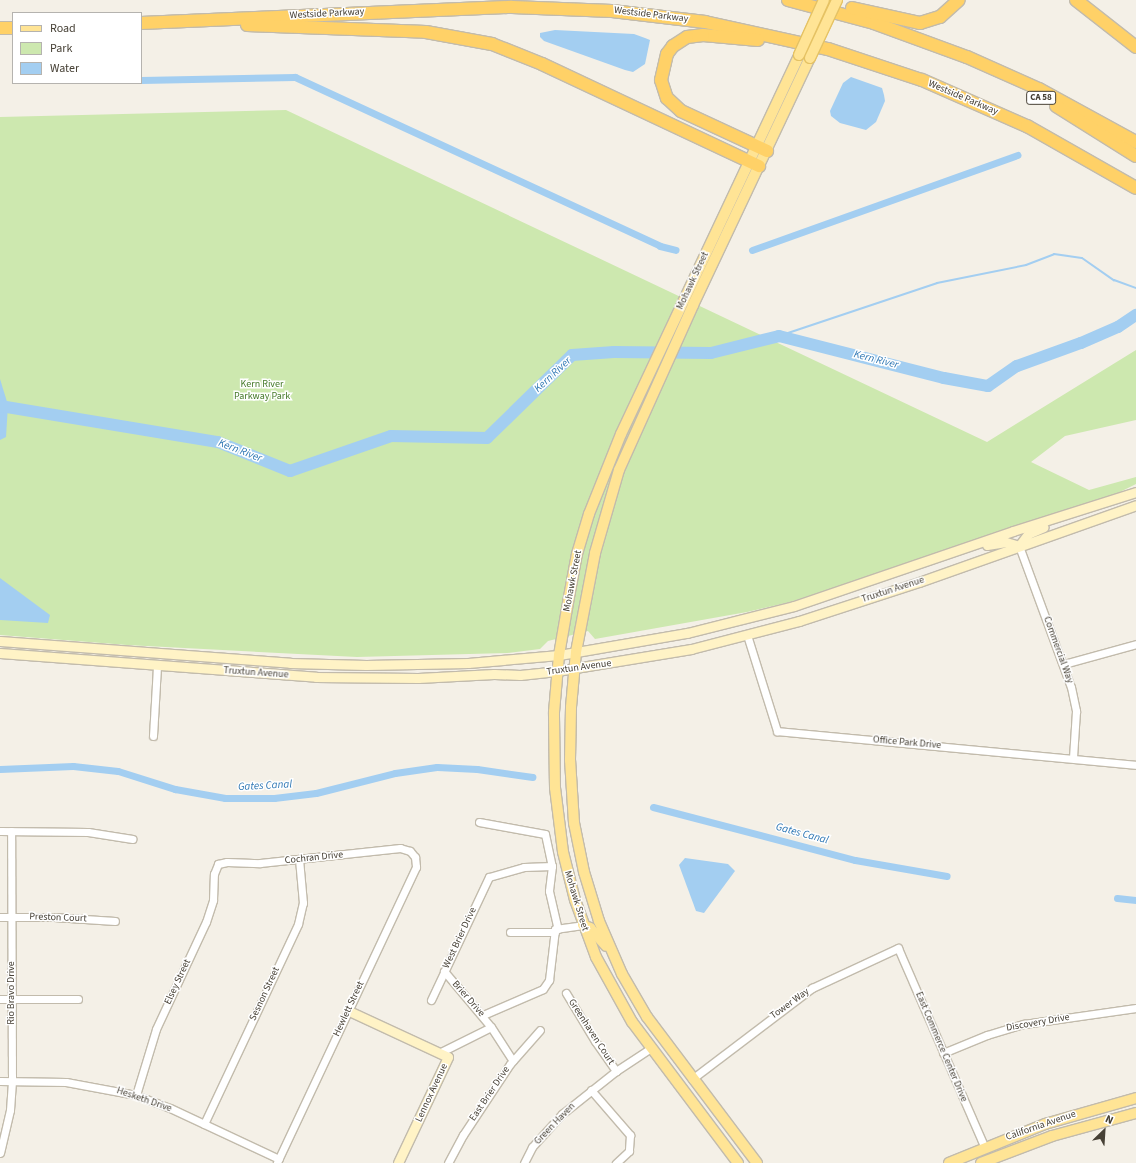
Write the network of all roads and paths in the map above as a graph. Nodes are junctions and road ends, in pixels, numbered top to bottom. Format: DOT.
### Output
graph roads {
  1 [pos="788,0"];
  2 [pos="817,0"];
  3 [pos="824,0"];
  4 [pos="837,0"];
  5 [pos="959,0"];
  6 [pos="1076,0"];
  7 [pos="162,22"];
  8 [pos="142,23"];
  9 [pos="0,28"];
  10 [pos="12,28"];
  11 [pos="1136,46"];
  12 [pos="941,48"];
  13 [pos="895,70"];
  14 [pos="1136,142"];
  15 [pos="762,149"];
  16 [pos="1136,156"];
  17 [pos="754,164"];
  18 [pos="1133,187"];
  19 [pos="1136,492"];
  20 [pos="1136,497"];
  21 [pos="1136,505"];
  22 [pos="1122,510"];
  23 [pos="1070,515"];
  24 [pos="1018,546"];
  25 [pos="970,547"];
  26 [pos="747,635"];
  27 [pos="0,641"];
  28 [pos="1136,644"];
  29 [pos="576,652"];
  30 [pos="0,653"];
  31 [pos="191,655"];
  32 [pos="559,655"];
  33 [pos="1064,664"];
  34 [pos="157,666"];
  35 [pos="575,668"];
  36 [pos="557,671"];
  37 [pos="153,736"];
  38 [pos="1073,758"];
  39 [pos="554,764"];
  40 [pos="1136,765"];
  41 [pos="572,797"];
  42 [pos="479,822"];
  43 [pos="0,831"];
  44 [pos="11,831"];
  45 [pos="132,839"];
  46 [pos="414,855"];
  47 [pos="299,859"];
  48 [pos="552,866"];
  49 [pos="215,868"];
  50 [pos="0,917"];
  51 [pos="12,917"];
  52 [pos="115,921"];
  53 [pos="583,925"];
  54 [pos="556,931"];
  55 [pos="510,932"];
  56 [pos="898,948"];
  57 [pos="612,952"];
  58 [pos="444,971"];
  59 [pos="566,992"];
  60 [pos="0,999"];
  61 [pos="12,999"];
  62 [pos="78,999"];
  63 [pos="431,1000"];
  64 [pos="1136,1008"];
  65 [pos="348,1011"];
  66 [pos="484,1015"];
  67 [pos="491,1027"];
  68 [pos="540,1030"];
  69 [pos="651,1048"];
  70 [pos="439,1053"];
  71 [pos="943,1053"];
  72 [pos="512,1061"];
  73 [pos="664,1066"];
  74 [pos="616,1070"];
  75 [pos="692,1079"];
  76 [pos="0,1081"];
  77 [pos="12,1081"];
  78 [pos="681,1088"];
  79 [pos="591,1090"];
  80 [pos="136,1095"];
  81 [pos="1136,1098"];
  82 [pos="715,1109"];
  83 [pos="1136,1113"];
  84 [pos="204,1124"];
  85 [pos="984,1146"];
  86 [pos="0,1153"];
  87 [pos="996,1160"];
  88 [pos="278,1161"];
  89 [pos="398,1163"];
  90 [pos="448,1163"];
  91 [pos="524,1163"];
  92 [pos="616,1163"];
  93 [pos="738,1163"];
  94 [pos="756,1163"];
  95 [pos="949,1163"];
  96 [pos="982,1163"];
  1 -- 12 [label="highway"];
  2 -- 5 [label="highway"];
  3 -- 15 [label="main road, Mohawk Street, bridge"];
  4 -- 15 [label="main road, Mohawk Street, bridge"];
  6 -- 11 [label="highway"];
  7 -- 8 [label="highway, Westside Parkway"];
  7 -- 13 [label="highway, Westside Parkway"];
  7 -- 17 [label="highway"];
  9 -- 10 [label="highway"];
  12 -- 14 [label="highway"];
  12 -- 16 [label="highway, CA 58"];
  13 -- 15 [label="highway"];
  13 -- 18 [label="highway, Westside Parkway"];
  15 -- 17 [label="main road, Mohawk Street"];
  17 -- 29 [label="main road, Mohawk Street"];
  17 -- 32 [label="main road, Mohawk Street"];
  19 -- 23 [label="main road, Truxtun Avenue"];
  20 -- 22 [label="main road"];
  21 -- 22 [label="main road, Truxtun Avenue"];
  22 -- 24 [label="main road, Truxtun Avenue"];
  23 -- 24 [label="main road"];
  23 -- 25 [label="main road, Truxtun Avenue"];
  24 -- 25 [label="main road"];
  24 -- 26 [label="main road, Truxtun Avenue"];
  24 -- 33 [label="street, Commercial Way"];
  25 -- 29 [label="main road, Truxtun Avenue"];
  26 -- 35 [label="main road, Truxtun Avenue"];
  26 -- 38 [label="street, Office Park Drive"];
  27 -- 31 [label="main road, Truxtun Avenue"];
  28 -- 33 [label="street"];
  29 -- 32 [label="main road, Truxtun Avenue"];
  29 -- 35 [label="main road, Mohawk Street"];
  30 -- 34 [label="main road, Truxtun Avenue"];
  31 -- 32 [label="main road, Truxtun Avenue"];
  31 -- 34 [label="main road"];
  32 -- 36 [label="main road, Mohawk Street"];
  33 -- 38 [label="street, Commercial Way"];
  34 -- 36 [label="main road, Truxtun Avenue"];
  34 -- 37 [label="street"];
  35 -- 36 [label="main road, Truxtun Avenue"];
  35 -- 41 [label="main road, Mohawk Street"];
  36 -- 39 [label="main road, Mohawk Street"];
  38 -- 40 [label="street, Office Park Drive"];
  39 -- 41 [label="main road"];
  39 -- 53 [label="main road, Mohawk Street"];
  41 -- 57 [label="main road, Mohawk Street"];
  42 -- 48 [label="street"];
  43 -- 44 [label="street"];
  44 -- 45 [label="street"];
  44 -- 51 [label="street, Rio Bravo Drive"];
  46 -- 47 [label="street, Cochran Drive"];
  46 -- 65 [label="street, Hewlett Street"];
  47 -- 49 [label="street, Cochran Drive"];
  47 -- 84 [label="street, Sesnon Street"];
  48 -- 54 [label="street"];
  48 -- 58 [label="street, West Brier Drive"];
  49 -- 80 [label="street, Elsey Street"];
  50 -- 51 [label="street, Preston Court"];
  51 -- 52 [label="street, Preston Court"];
  51 -- 61 [label="street, Rio Bravo Drive"];
  53 -- 54 [label="street"];
  53 -- 57 [label="main road"];
  53 -- 69 [label="main road, Mohawk Street"];
  54 -- 55 [label="street"];
  54 -- 66 [label="street"];
  56 -- 71 [label="street, East Commerce Center Drive"];
  56 -- 75 [label="street, Tower Way"];
  57 -- 75 [label="main road, Mohawk Street"];
  58 -- 63 [label="street, West Brier Drive"];
  58 -- 66 [label="street, Brier Drive"];
  59 -- 74 [label="street, Greenhaven Court"];
  60 -- 61 [label="street"];
  61 -- 62 [label="street"];
  61 -- 77 [label="street, Rio Bravo Drive"];
  64 -- 71 [label="street, Discovery Drive"];
  65 -- 70 [label="main road, Lennox Avenue"];
  65 -- 88 [label="street, Hewlett Street"];
  66 -- 67 [label="street, Brier Drive"];
  67 -- 70 [label="street, Brier Drive"];
  67 -- 72 [label="street, Brier Drive"];
  68 -- 72 [label="street, East Brier Drive"];
  69 -- 73 [label="main road, Mohawk Street"];
  69 -- 74 [label="street, Green Haven"];
  70 -- 89 [label="main road, Lennox Avenue"];
  71 -- 85 [label="street, East Commerce Center Drive"];
  72 -- 90 [label="street, East Brier Drive"];
  73 -- 75 [label="main road"];
  73 -- 78 [label="main road, Mohawk Street"];
  74 -- 79 [label="street, Green Haven"];
  75 -- 82 [label="main road, Mohawk Street"];
  76 -- 77 [label="street, Hesketh Drive"];
  77 -- 80 [label="street, Hesketh Drive"];
  77 -- 86 [label="street, Rio Bravo Drive"];
  78 -- 82 [label="main road"];
  78 -- 93 [label="main road, Mohawk Street"];
  79 -- 91 [label="street, Green Haven"];
  79 -- 92 [label="street"];
  80 -- 84 [label="street, Hesketh Drive"];
  81 -- 85 [label="main road, California Avenue"];
  82 -- 94 [label="main road, Mohawk Street"];
  83 -- 87 [label="main road, California Avenue"];
  84 -- 88 [label="street, Hesketh Drive"];
  85 -- 95 [label="main road, California Avenue"];
  87 -- 96 [label="main road, California Avenue"];
}
